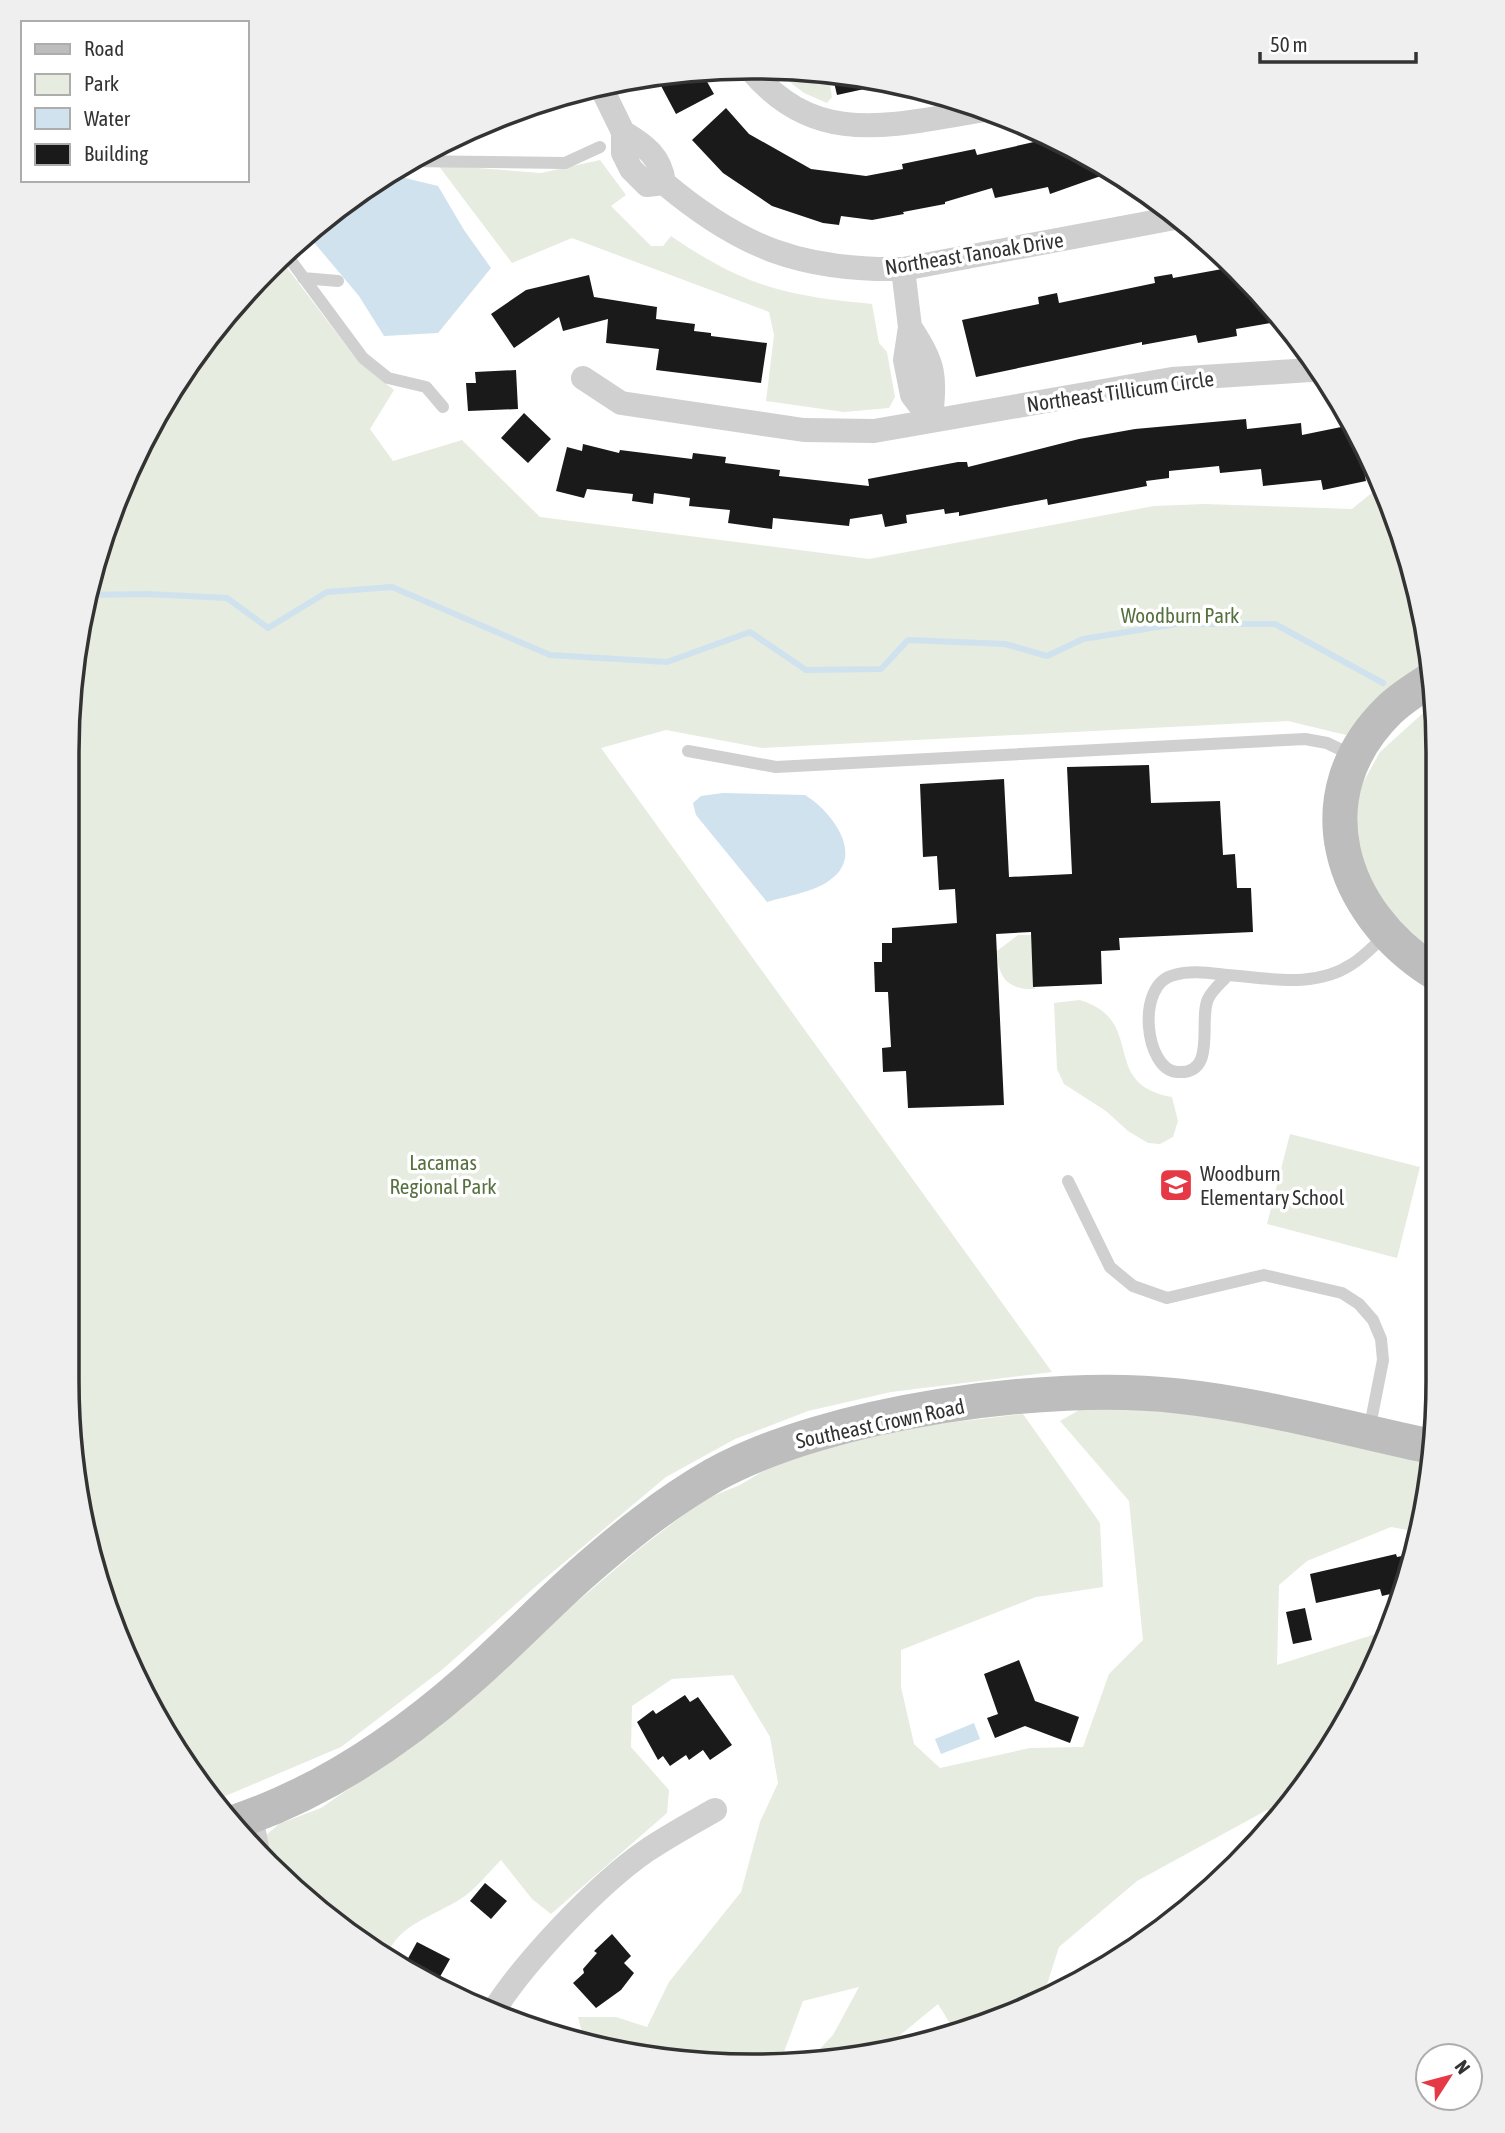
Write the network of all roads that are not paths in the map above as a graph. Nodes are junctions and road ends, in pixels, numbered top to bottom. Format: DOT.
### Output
graph roads {
  1 [pos="760,79"];
  2 [pos="605,96"];
  3 [pos="964,113"];
  4 [pos="600,147"];
  5 [pos="430,161"];
  6 [pos="1165,220"];
  7 [pos="291,262"];
  8 [pos="903,269"];
  9 [pos="303,278"];
  10 [pos="338,281"];
  11 [pos="1307,370"];
  12 [pos="583,378"];
  13 [pos="443,407"];
  14 [pos="931,421"];
  15 [pos="1422,686"];
  16 [pos="688,751"];
  17 [pos="1354,757"];
  18 [pos="1389,933"];
  19 [pos="1426,966"];
  20 [pos="1228,975"];
  21 [pos="1068,1181"];
  22 [pos="1369,1433"];
  23 [pos="1423,1445"];
  24 [pos="715,1810"];
  25 [pos="249,1828"];
  26 [pos="498,2004"];
  1 -- 3 [label="street"];
  2 -- 8 [label="street, Northeast Tanoak Drive"];
  4 -- 5 [label="lane"];
  6 -- 8 [label="street, Northeast Tanoak Drive"];
  7 -- 9 [label="lane"];
  8 -- 14 [label="street"];
  9 -- 10 [label="lane"];
  9 -- 13 [label="lane"];
  11 -- 14 [label="street, Northeast Tillicum Circle"];
  12 -- 14 [label="street, Northeast Tillicum Circle"];
  15 -- 17 [label="street"];
  16 -- 17 [label="lane"];
  17 -- 18 [label="street"];
  18 -- 19 [label="street"];
  18 -- 20 [label="lane"];
  20 -- 20 [label="lane"];
  21 -- 22 [label="lane"];
  22 -- 23 [label="street, Southeast Crown Road"];
  22 -- 25 [label="street, Southeast Crown Road"];
  24 -- 26 [label="street"];
}
